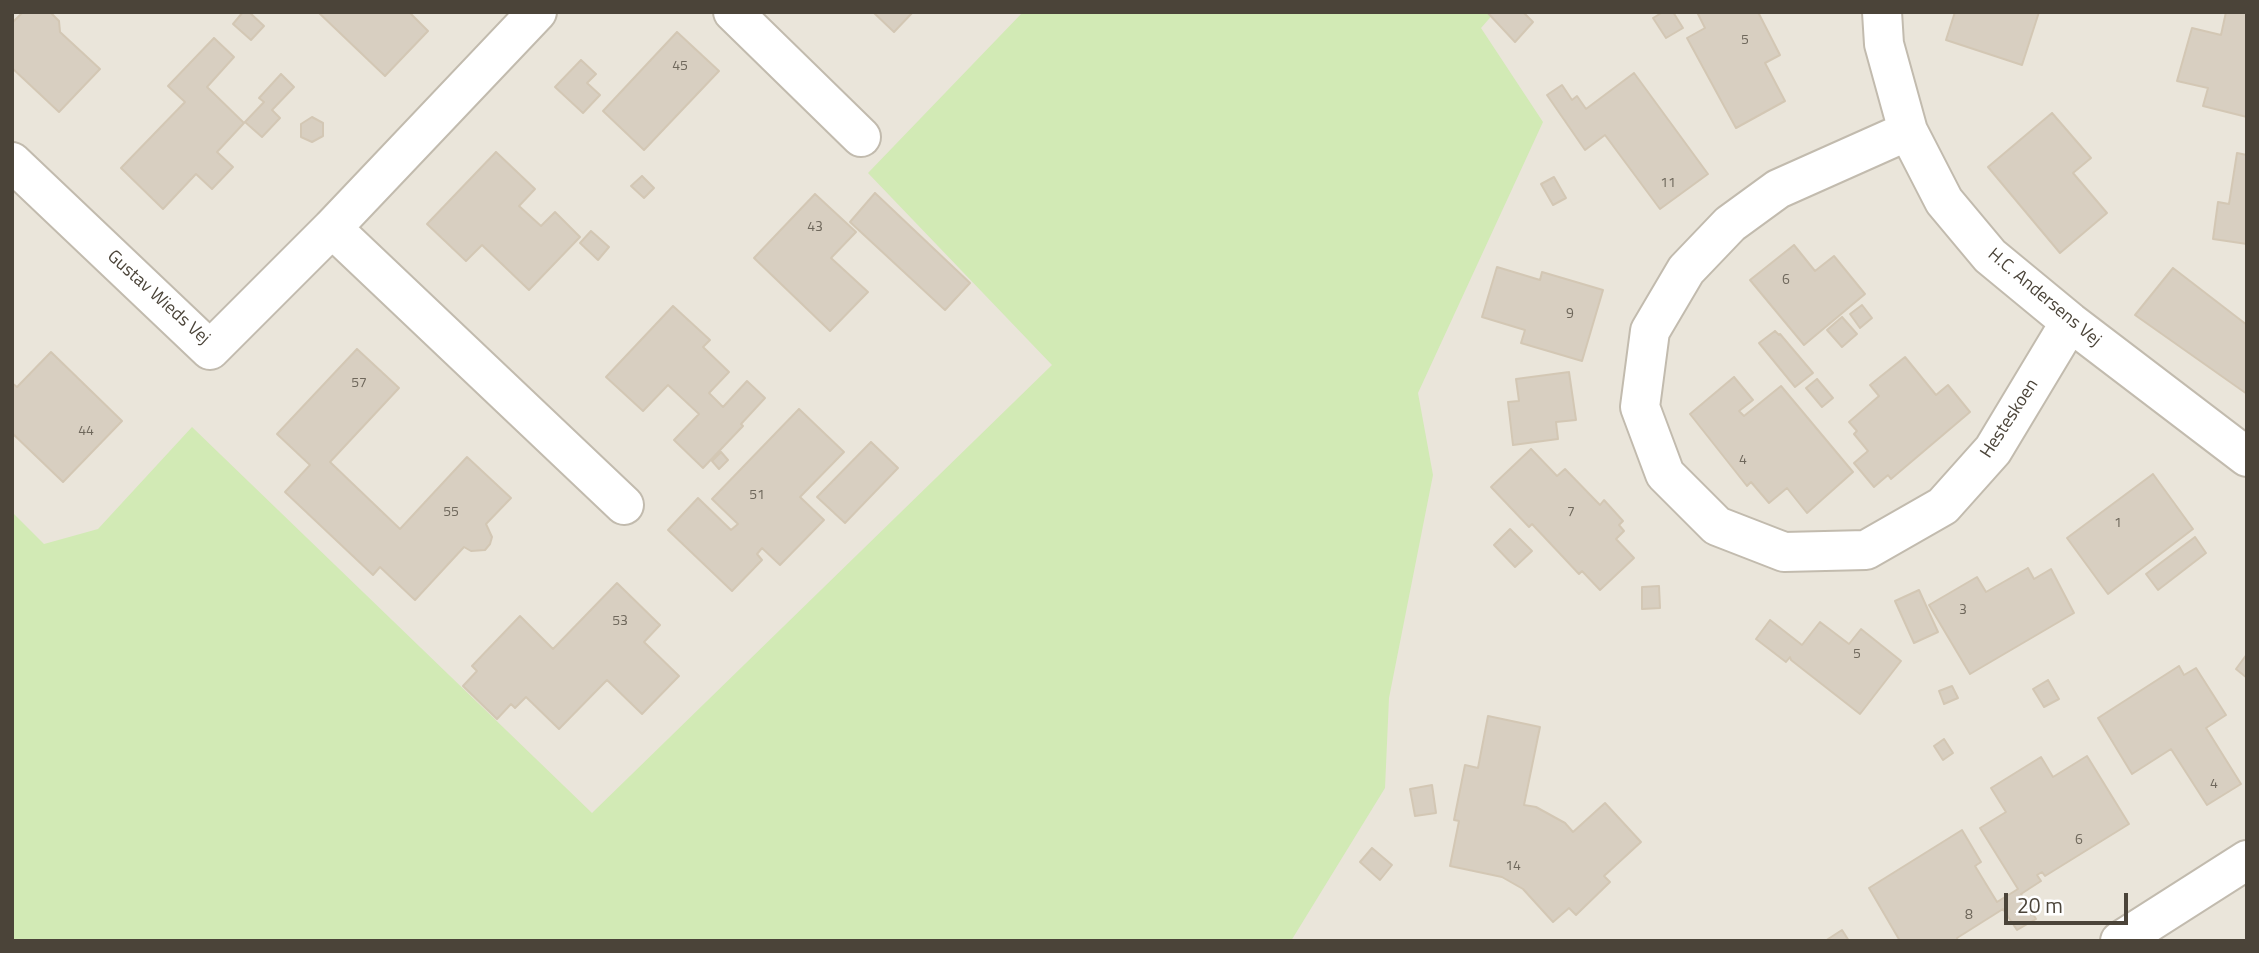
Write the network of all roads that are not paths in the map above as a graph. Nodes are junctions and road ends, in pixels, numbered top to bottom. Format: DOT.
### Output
graph roads {
  1 [pos="537,12"];
  2 [pos="733,12"];
  3 [pos="1882,12"];
  4 [pos="1908,131"];
  5 [pos="861,137"];
  6 [pos="12,162"];
  7 [pos="332,228"];
  8 [pos="2070,323"];
  9 [pos="2247,457"];
  10 [pos="624,505"];
  11 [pos="2247,860"];
  12 [pos="2120,941"];
  1 -- 7 [label="street, Gustav Wieds Vej"];
  2 -- 5 [label="street"];
  3 -- 4 [label="street, H.C. Andersens Vej"];
  4 -- 8 [label="street, H.C. Andersens Vej"];
  4 -- 8 [label="street, Hesteskoen"];
  6 -- 7 [label="street, Gustav Wieds Vej"];
  7 -- 10 [label="street"];
  8 -- 9 [label="street, H.C. Andersens Vej"];
  11 -- 12 [label="street"];
}
